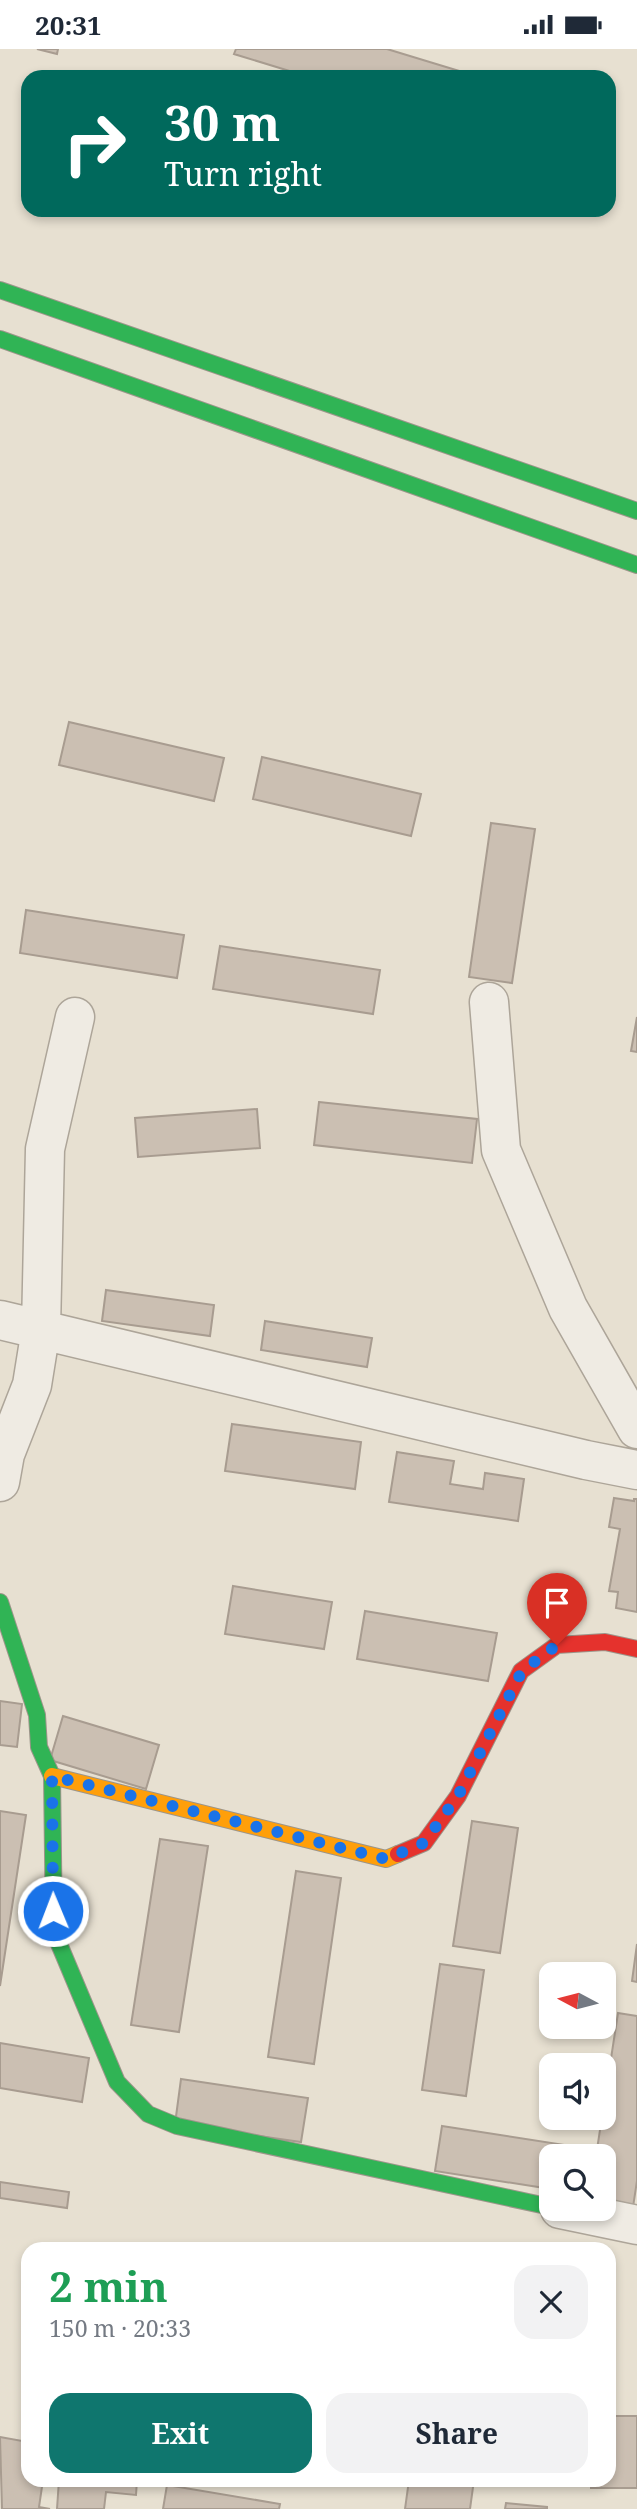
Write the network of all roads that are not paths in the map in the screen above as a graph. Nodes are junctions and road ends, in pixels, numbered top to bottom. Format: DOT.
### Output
graph roads {
  1 [pos="0,290"];
  2 [pos="0,339"];
  3 [pos="637,511"];
  4 [pos="637,565"];
  5 [pos="489,1002"];
  6 [pos="75,1017"];
  7 [pos="0,1320"];
  8 [pos="41,1329"];
  9 [pos="637,1429"];
  10 [pos="637,1470"];
  11 [pos="0,1482"];
  12 [pos="0,1602"];
  13 [pos="637,1649"];
  14 [pos="52,1776"];
  15 [pos="539,2204"];
  16 [pos="616,2221"];
  17 [pos="637,2225"];
  1 -- 3 [label="street"];
  2 -- 4 [label="street"];
  5 -- 9 [label="street"];
  6 -- 8 [label="street"];
  7 -- 8 [label="street"];
  8 -- 10 [label="street"];
  8 -- 11 [label="street"];
  12 -- 14 [label="street"];
  13 -- 14 [label="street"];
  14 -- 15 [label="street"];
  16 -- 17 [label="street"];
}
